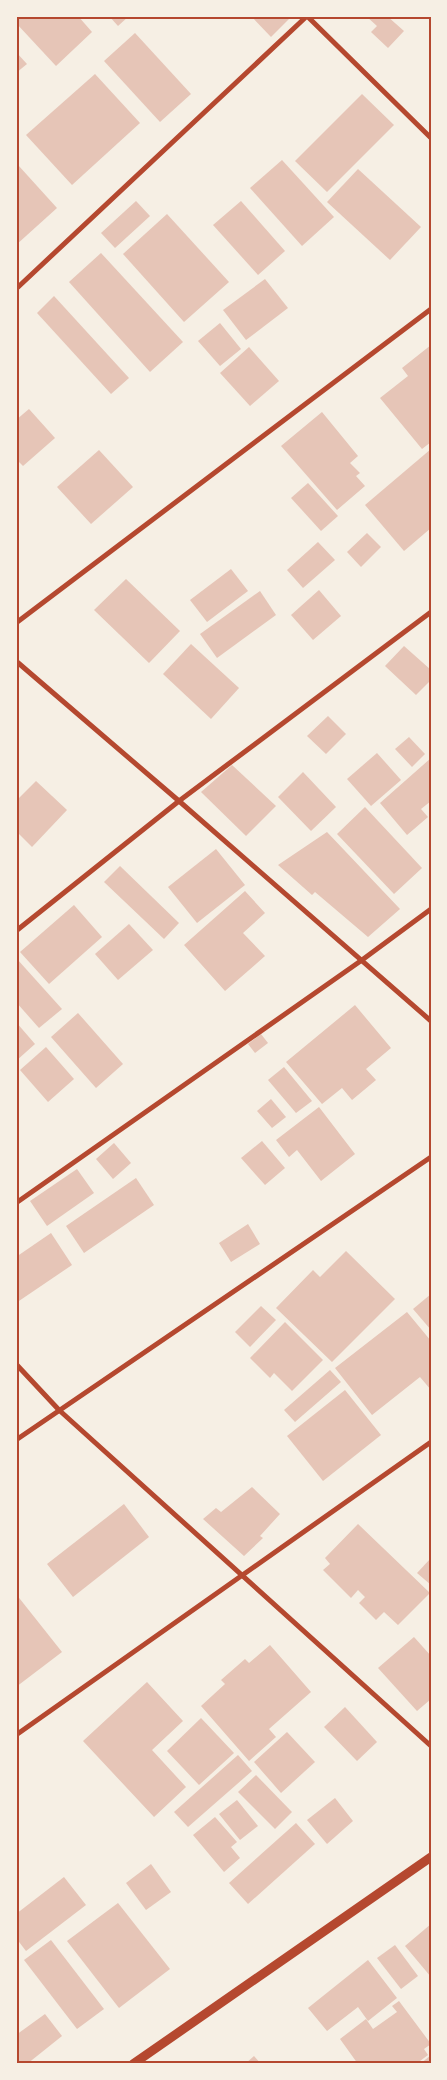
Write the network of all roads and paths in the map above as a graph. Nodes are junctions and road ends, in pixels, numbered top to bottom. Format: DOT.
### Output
graph roads {
  1 [pos="431,138"];
  2 [pos="16,289"];
  3 [pos="431,309"];
  4 [pos="431,612"];
  5 [pos="16,623"];
  6 [pos="16,661"];
  7 [pos="180,800"];
  8 [pos="431,909"];
  9 [pos="16,931"];
  10 [pos="362,960"];
  11 [pos="431,1021"];
  12 [pos="431,1157"];
  13 [pos="16,1203"];
  14 [pos="16,1364"];
  15 [pos="59,1410"];
  16 [pos="16,1440"];
  17 [pos="431,1442"];
  18 [pos="242,1576"];
  19 [pos="16,1735"];
  20 [pos="431,1746"];
  21 [pos="431,1857"];
  22 [pos="133,2064"];
  1 -- 2 [label="street"];
  3 -- 5 [label="street"];
  4 -- 7 [label="street"];
  6 -- 7 [label="street"];
  7 -- 9 [label="street"];
  7 -- 10 [label="street"];
  8 -- 10 [label="street"];
  10 -- 11 [label="street"];
  10 -- 13 [label="street"];
  12 -- 15 [label="street"];
  14 -- 15 [label="street"];
  15 -- 16 [label="street"];
  15 -- 18 [label="street"];
  17 -- 18 [label="street"];
  18 -- 19 [label="street"];
  18 -- 20 [label="street"];
  21 -- 22 [label="street"];
}
